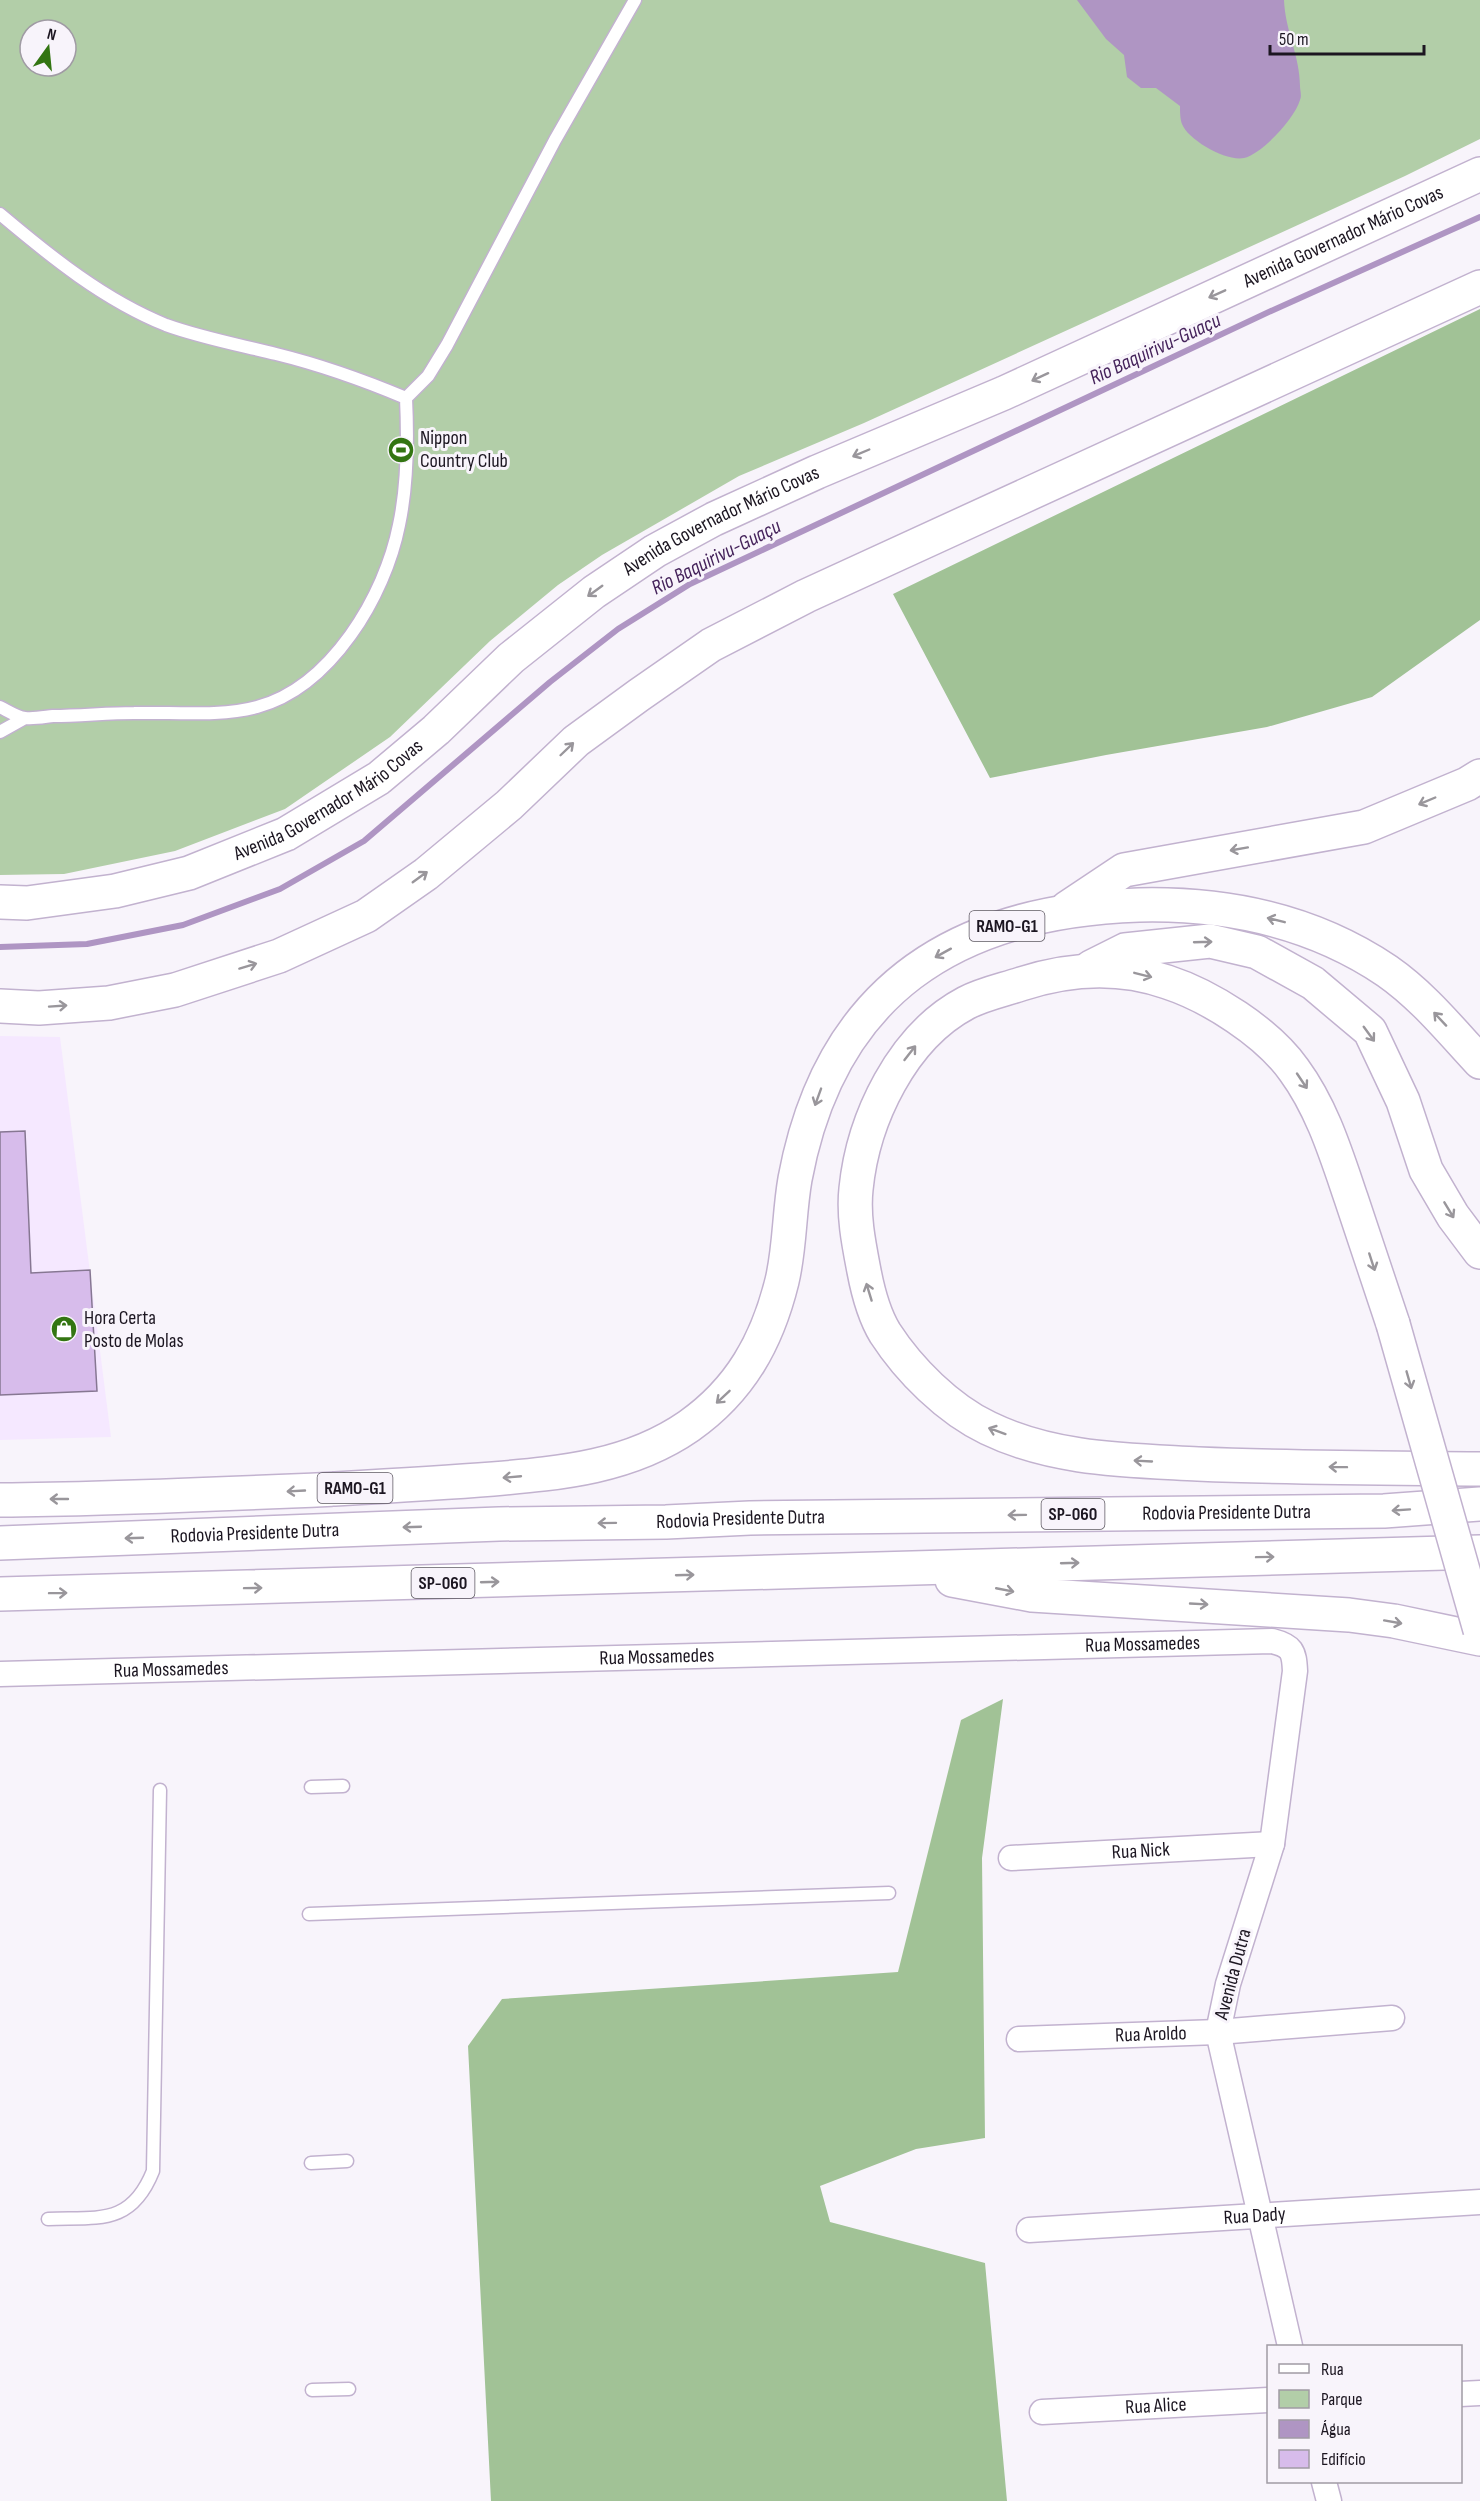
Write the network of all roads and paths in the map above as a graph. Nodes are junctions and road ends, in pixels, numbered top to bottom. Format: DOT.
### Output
graph roads {
  1 [pos="634,0"];
  2 [pos="1480,174"];
  3 [pos="0,214"];
  4 [pos="1480,288"];
  5 [pos="406,398"];
  6 [pos="0,707"];
  7 [pos="25,718"];
  8 [pos="0,732"];
  9 [pos="1480,776"];
  10 [pos="0,903"];
  11 [pos="1056,915"];
  12 [pos="1087,969"];
  13 [pos="0,1006"];
  14 [pos="1480,1062"];
  15 [pos="1480,1252"];
  16 [pos="1480,1469"];
  17 [pos="0,1500"];
  18 [pos="1480,1504"];
  19 [pos="0,1543"];
  20 [pos="1480,1552"];
  21 [pos="885,1568"];
  22 [pos="0,1594"];
  23 [pos="1480,1630"];
  24 [pos="1480,1639"];
  25 [pos="1295,1671"];
  26 [pos="0,1674"];
  27 [pos="343,1786"];
  28 [pos="311,1787"];
  29 [pos="160,1790"];
  30 [pos="1272,1844"];
  31 [pos="1011,1858"];
  32 [pos="890,1893"];
  33 [pos="309,1914"];
  34 [pos="1392,2018"];
  35 [pos="1218,2032"];
  36 [pos="1018,2039"];
  37 [pos="347,2161"];
  38 [pos="310,2163"];
  39 [pos="1480,2202"];
  40 [pos="1260,2216"];
  41 [pos="48,2218"];
  42 [pos="1029,2230"];
  43 [pos="1290,2345"];
  44 [pos="349,2389"];
  45 [pos="312,2390"];
  46 [pos="1480,2393"];
  47 [pos="1462,2394"];
  48 [pos="1267,2400"];
  49 [pos="1042,2412"];
  50 [pos="1324,2483"];
  51 [pos="1329,2501"];
  1 -- 5 [label="lane"];
  2 -- 10 [label="main road, Avenida Governador Mário Covas, one-way"];
  3 -- 5 [label="lane"];
  13 -- 4 [label="main road, one-way"];
  5 -- 7 [label="lane"];
  6 -- 7 [label="lane"];
  7 -- 8 [label="lane"];
  9 -- 11 [label="main road, one-way"];
  14 -- 11 [label="main road, RAMO-G1, one-way"];
  11 -- 17 [label="main road, RAMO-G1, one-way"];
  12 -- 15 [label="main road, one-way"];
  16 -- 12 [label="main road, one-way"];
  12 -- 23 [label="main road, one-way, bridge"];
  18 -- 19 [label="main road, Rodovia Presidente Dutra / SP-060, one-way"];
  21 -- 20 [label="main road, SP-060, one-way"];
  22 -- 21 [label="main road, SP-060, one-way"];
  21 -- 24 [label="main road, one-way"];
  25 -- 26 [label="street, Rua Mossamedes"];
  25 -- 30 [label="street, Avenida Dutra"];
  27 -- 28 [label="lane"];
  29 -- 41 [label="lane"];
  30 -- 31 [label="street, Rua Nick"];
  30 -- 35 [label="street, Avenida Dutra"];
  32 -- 33 [label="lane"];
  34 -- 35 [label="street, Rua Aroldo"];
  35 -- 36 [label="street, Rua Aroldo"];
  35 -- 40 [label="street, Avenida Dutra"];
  37 -- 38 [label="lane"];
  39 -- 40 [label="street, Rua Dady"];
  40 -- 42 [label="street, Rua Dady"];
  40 -- 43 [label="street, Avenida Dutra"];
  44 -- 45 [label="lane"];
  46 -- 47 [label="street"];
  48 -- 49 [label="street, Rua Alice"];
  50 -- 51 [label="street"];
}
